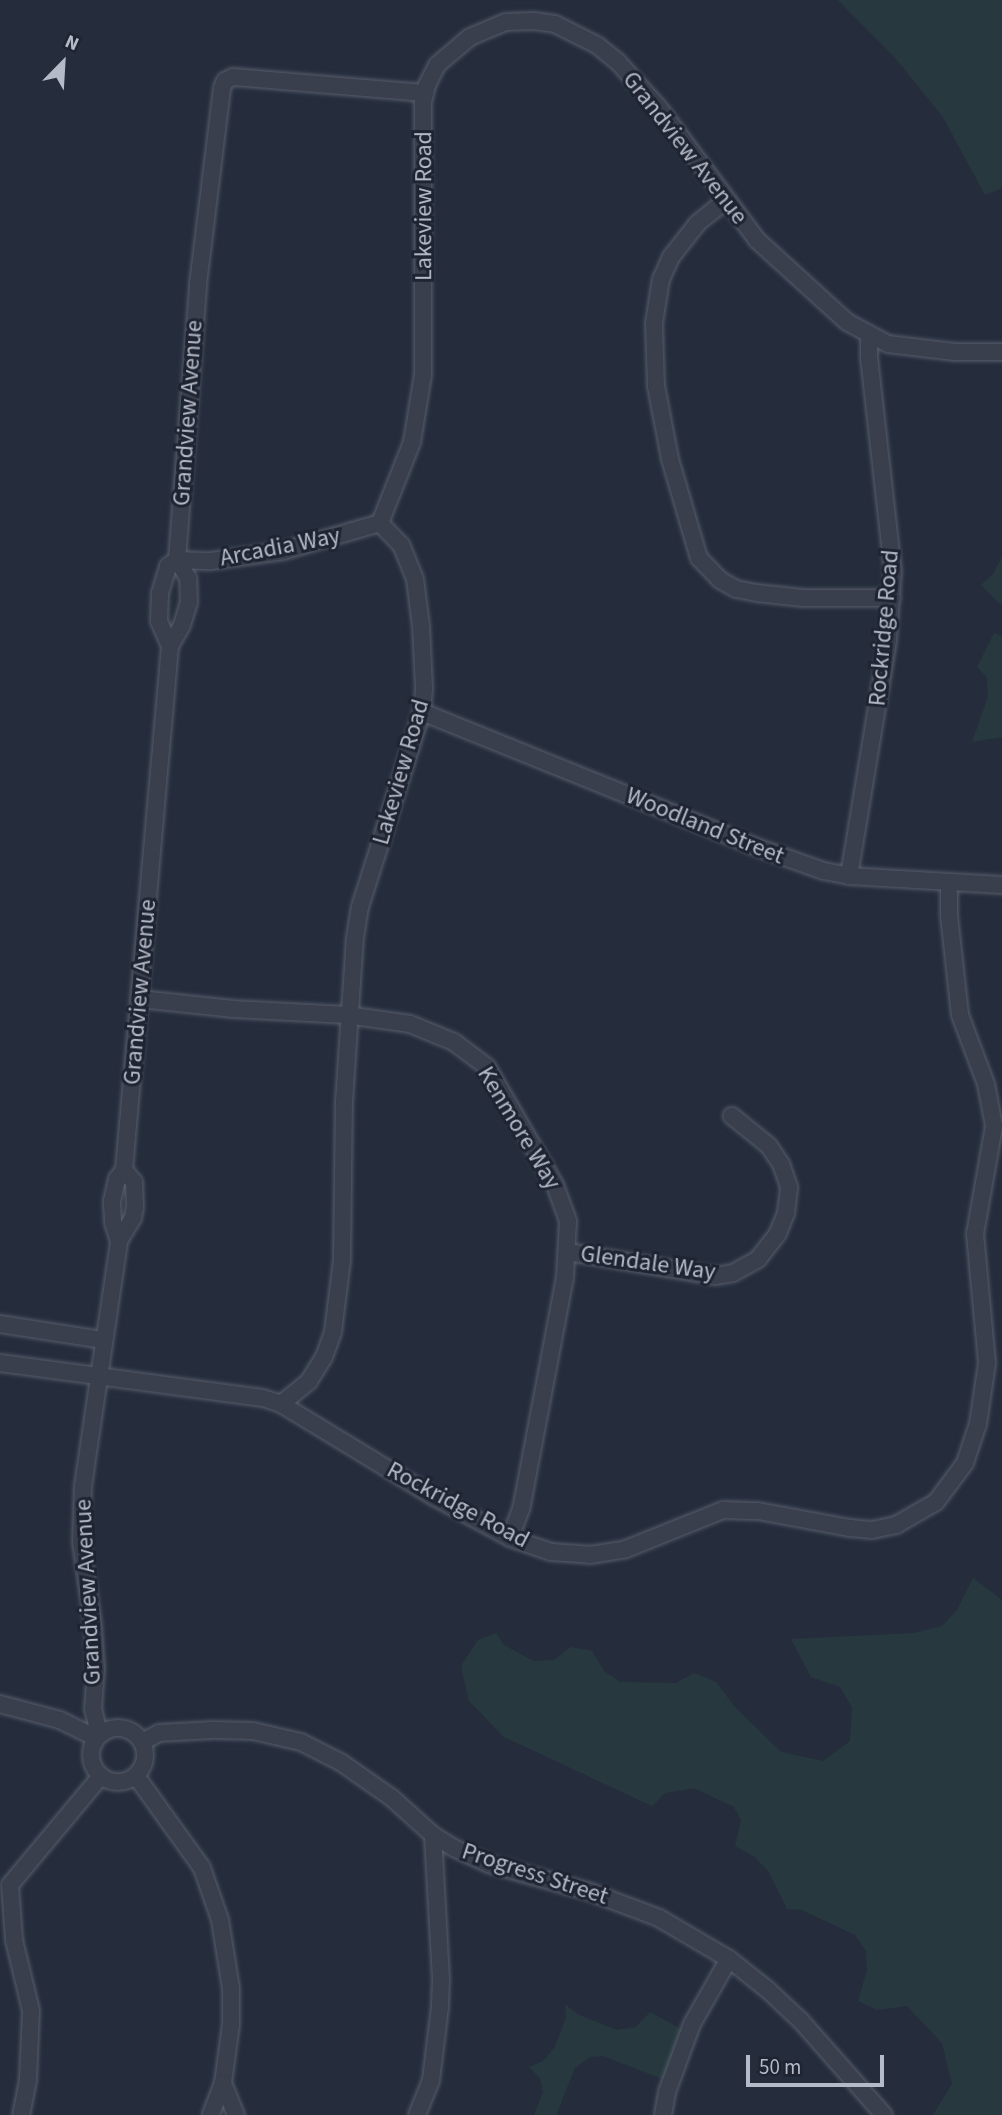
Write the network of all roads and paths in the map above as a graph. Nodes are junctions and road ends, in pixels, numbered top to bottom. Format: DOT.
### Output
graph roads {
  1 [pos="425,93"];
  2 [pos="725,201"];
  3 [pos="869,337"];
  4 [pos="1002,352"];
  5 [pos="380,523"];
  6 [pos="177,561"];
  7 [pos="892,598"];
  8 [pos="170,646"];
  9 [pos="422,712"];
  10 [pos="849,876"];
  11 [pos="949,882"];
  12 [pos="1002,885"];
  13 [pos="140,999"];
  14 [pos="347,1015"];
  15 [pos="732,1116"];
  16 [pos="124,1170"];
  17 [pos="119,1241"];
  18 [pos="568,1252"];
  19 [pos="0,1324"];
  20 [pos="102,1340"];
  21 [pos="0,1363"];
  22 [pos="97,1375"];
  23 [pos="281,1404"];
  24 [pos="510,1538"];
  25 [pos="0,1704"];
  26 [pos="97,1736"];
  27 [pos="144,1741"];
  28 [pos="136,1776"];
  29 [pos="100,1777"];
  30 [pos="433,1835"];
  31 [pos="5,1886"];
  32 [pos="7,1935"];
  33 [pos="729,1959"];
  34 [pos="223,2084"];
  35 [pos="21,2115"];
  36 [pos="211,2115"];
  37 [pos="236,2115"];
  38 [pos="417,2115"];
  39 [pos="663,2115"];
  40 [pos="884,2115"];
  1 -- 2 [label="street, Grandview Avenue"];
  1 -- 5 [label="street, Lakeview Road"];
  1 -- 6 [label="street, Grandview Avenue"];
  2 -- 3 [label="street, Grandview Avenue"];
  2 -- 7 [label="street"];
  3 -- 4 [label="street, Grandview Avenue"];
  3 -- 7 [label="street, Rockridge Road"];
  5 -- 6 [label="street, Arcadia Way"];
  5 -- 9 [label="street, Lakeview Road"];
  6 -- 8 [label="street, Grandview Avenue"];
  6 -- 8 [label="street, Grandview Avenue"];
  7 -- 10 [label="street, Rockridge Road"];
  8 -- 13 [label="street, Grandview Avenue"];
  9 -- 10 [label="street, Woodland Street"];
  9 -- 14 [label="street, Lakeview Road"];
  10 -- 11 [label="street, Woodland Street"];
  11 -- 12 [label="street, Woodland Street"];
  11 -- 24 [label="street, Rockridge Road"];
  13 -- 14 [label="street, Kenmore Way"];
  13 -- 16 [label="street, Grandview Avenue"];
  14 -- 18 [label="street, Kenmore Way"];
  14 -- 23 [label="street, Lakeview Road"];
  15 -- 18 [label="street, Glendale Way"];
  16 -- 17 [label="street, Grandview Avenue"];
  16 -- 17 [label="street, Grandview Avenue"];
  17 -- 20 [label="street, Grandview Avenue"];
  18 -- 24 [label="street, Kenmore Way"];
  19 -- 20 [label="street"];
  20 -- 22 [label="street, Grandview Avenue"];
  21 -- 22 [label="street, Rockridge Road"];
  22 -- 23 [label="street, Rockridge Road"];
  22 -- 26 [label="street, Grandview Avenue"];
  23 -- 24 [label="street, Rockridge Road"];
  25 -- 26 [label="street"];
  26 -- 27 [label="street"];
  26 -- 29 [label="street"];
  27 -- 28 [label="street"];
  27 -- 30 [label="street, Progress Street"];
  28 -- 29 [label="street"];
  28 -- 34 [label="street"];
  29 -- 31 [label="street"];
  30 -- 33 [label="street, Progress Street"];
  30 -- 38 [label="street"];
  31 -- 32 [label="street"];
  32 -- 35 [label="street"];
  33 -- 39 [label="street"];
  33 -- 40 [label="street, Progress Street"];
  34 -- 36 [label="street"];
  34 -- 37 [label="street"];
}
